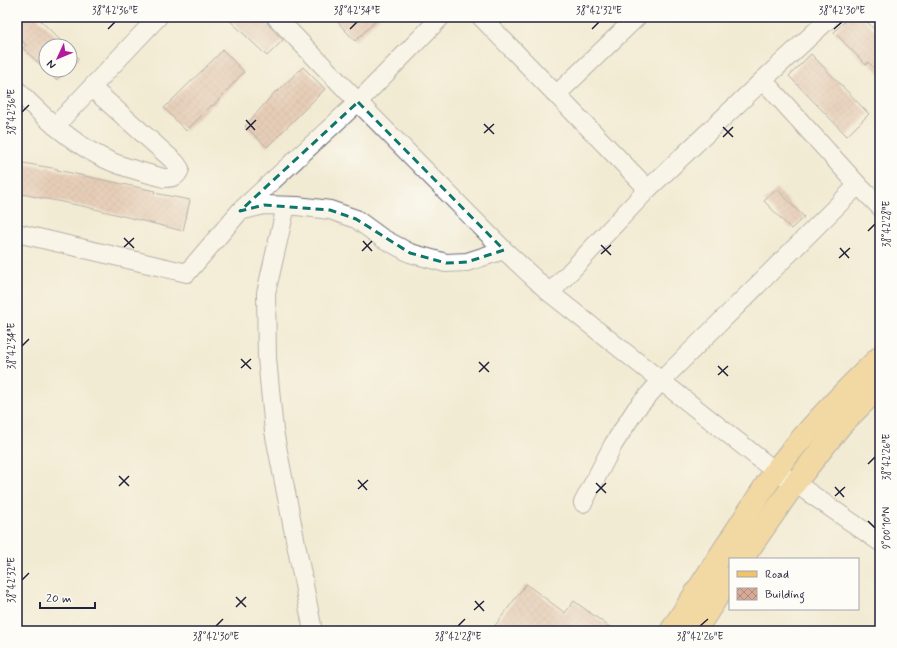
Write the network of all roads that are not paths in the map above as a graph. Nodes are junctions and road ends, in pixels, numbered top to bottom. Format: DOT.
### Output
graph roads {
  1 [pos="158,17"];
  2 [pos="276,17"];
  3 [pos="441,17"];
  4 [pos="481,17"];
  5 [pos="637,17"];
  6 [pos="831,17"];
  7 [pos="763,80"];
  8 [pos="92,88"];
  9 [pos="17,90"];
  10 [pos="556,95"];
  11 [pos="358,102"];
  12 [pos="55,126"];
  13 [pos="858,185"];
  14 [pos="648,189"];
  15 [pos="286,206"];
  16 [pos="880,207"];
  17 [pos="240,211"];
  18 [pos="17,233"];
  19 [pos="504,250"];
  20 [pos="550,293"];
  21 [pos="880,357"];
  22 [pos="662,380"];
  23 [pos="880,386"];
  24 [pos="775,471"];
  25 [pos="795,483"];
  26 [pos="583,503"];
  27 [pos="880,542"];
  28 [pos="743,558"];
  29 [pos="729,579"];
  30 [pos="313,631"];
  31 [pos="671,631"];
  32 [pos="695,631"];
  1 -- 8 [label="street"];
  2 -- 11 [label="street"];
  3 -- 11 [label="street"];
  4 -- 10 [label="street"];
  5 -- 10 [label="street"];
  6 -- 7 [label="street"];
  7 -- 13 [label="street"];
  7 -- 14 [label="street"];
  8 -- 12 [label="street"];
  8 -- 12 [label="street"];
  9 -- 12 [label="street"];
  10 -- 14 [label="street"];
  11 -- 17 [label="street"];
  11 -- 19 [label="street"];
  13 -- 16 [label="street"];
  13 -- 22 [label="street"];
  14 -- 20 [label="street"];
  15 -- 17 [label="street"];
  15 -- 19 [label="street"];
  15 -- 30 [label="street"];
  17 -- 18 [label="street"];
  19 -- 20 [label="street"];
  20 -- 22 [label="street"];
  21 -- 24 [label="main road"];
  22 -- 24 [label="street"];
  22 -- 26 [label="street"];
  23 -- 25 [label="main road"];
  24 -- 25 [label="street"];
  24 -- 31 [label="main road"];
  25 -- 27 [label="street"];
  25 -- 28 [label="main road"];
  29 -- 32 [label="main road"];
}
